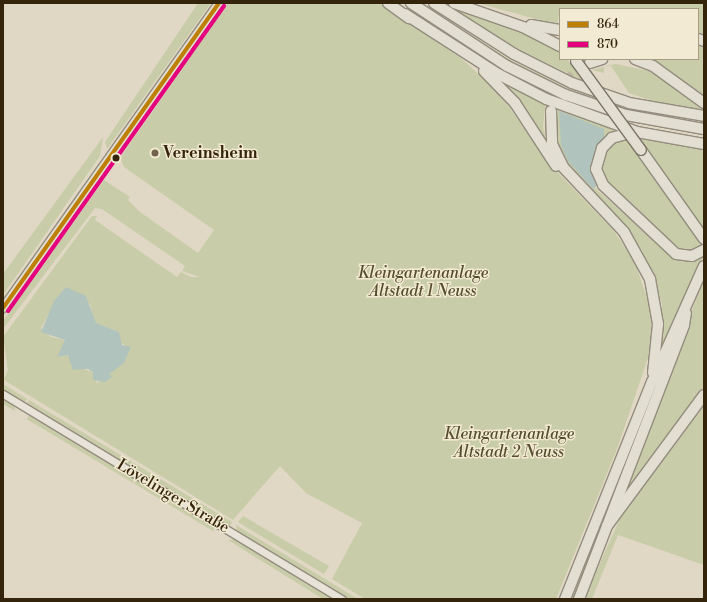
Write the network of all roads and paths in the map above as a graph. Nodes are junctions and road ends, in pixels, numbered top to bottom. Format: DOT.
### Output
graph roads {
  1 [pos="219,3"];
  2 [pos="388,3"];
  3 [pos="411,3"];
  4 [pos="434,3"];
  5 [pos="454,3"];
  6 [pos="465,3"];
  7 [pos="405,14"];
  8 [pos="559,30"];
  9 [pos="559,45"];
  10 [pos="575,60"];
  11 [pos="599,60"];
  12 [pos="638,60"];
  13 [pos="590,63"];
  14 [pos="704,103"];
  15 [pos="551,111"];
  16 [pos="704,116"];
  17 [pos="704,129"];
  18 [pos="637,132"];
  19 [pos="704,144"];
  20 [pos="573,180"];
  21 [pos="704,239"];
  22 [pos="701,252"];
  23 [pos="704,266"];
  24 [pos="4,306"];
  25 [pos="686,311"];
  26 [pos="3,315"];
  27 [pos="652,382"];
  28 [pos="3,394"];
  29 [pos="704,395"];
  30 [pos="607,526"];
  31 [pos="342,599"];
  32 [pos="565,599"];
  33 [pos="578,599"];
  1 -- 24 [label="main road"];
  2 -- 7 [label="highway"];
  3 -- 17 [label="highway"];
  4 -- 16 [label="highway"];
  5 -- 9 [label="highway"];
  6 -- 8 [label="highway"];
  7 -- 18 [label="highway"];
  7 -- 20 [label="highway"];
  10 -- 21 [label="highway, bridge"];
  11 -- 13 [label="highway"];
  12 -- 14 [label="highway"];
  15 -- 20 [label="highway"];
  18 -- 19 [label="highway"];
  18 -- 22 [label="highway"];
  20 -- 27 [label="highway"];
  23 -- 25 [label="highway"];
  24 -- 26 [label="main road"];
  25 -- 27 [label="highway"];
  25 -- 30 [label="highway"];
  27 -- 32 [label="highway"];
  28 -- 31 [label="street, Lövelinger Straße"];
  29 -- 30 [label="highway"];
  30 -- 33 [label="highway"];
}
